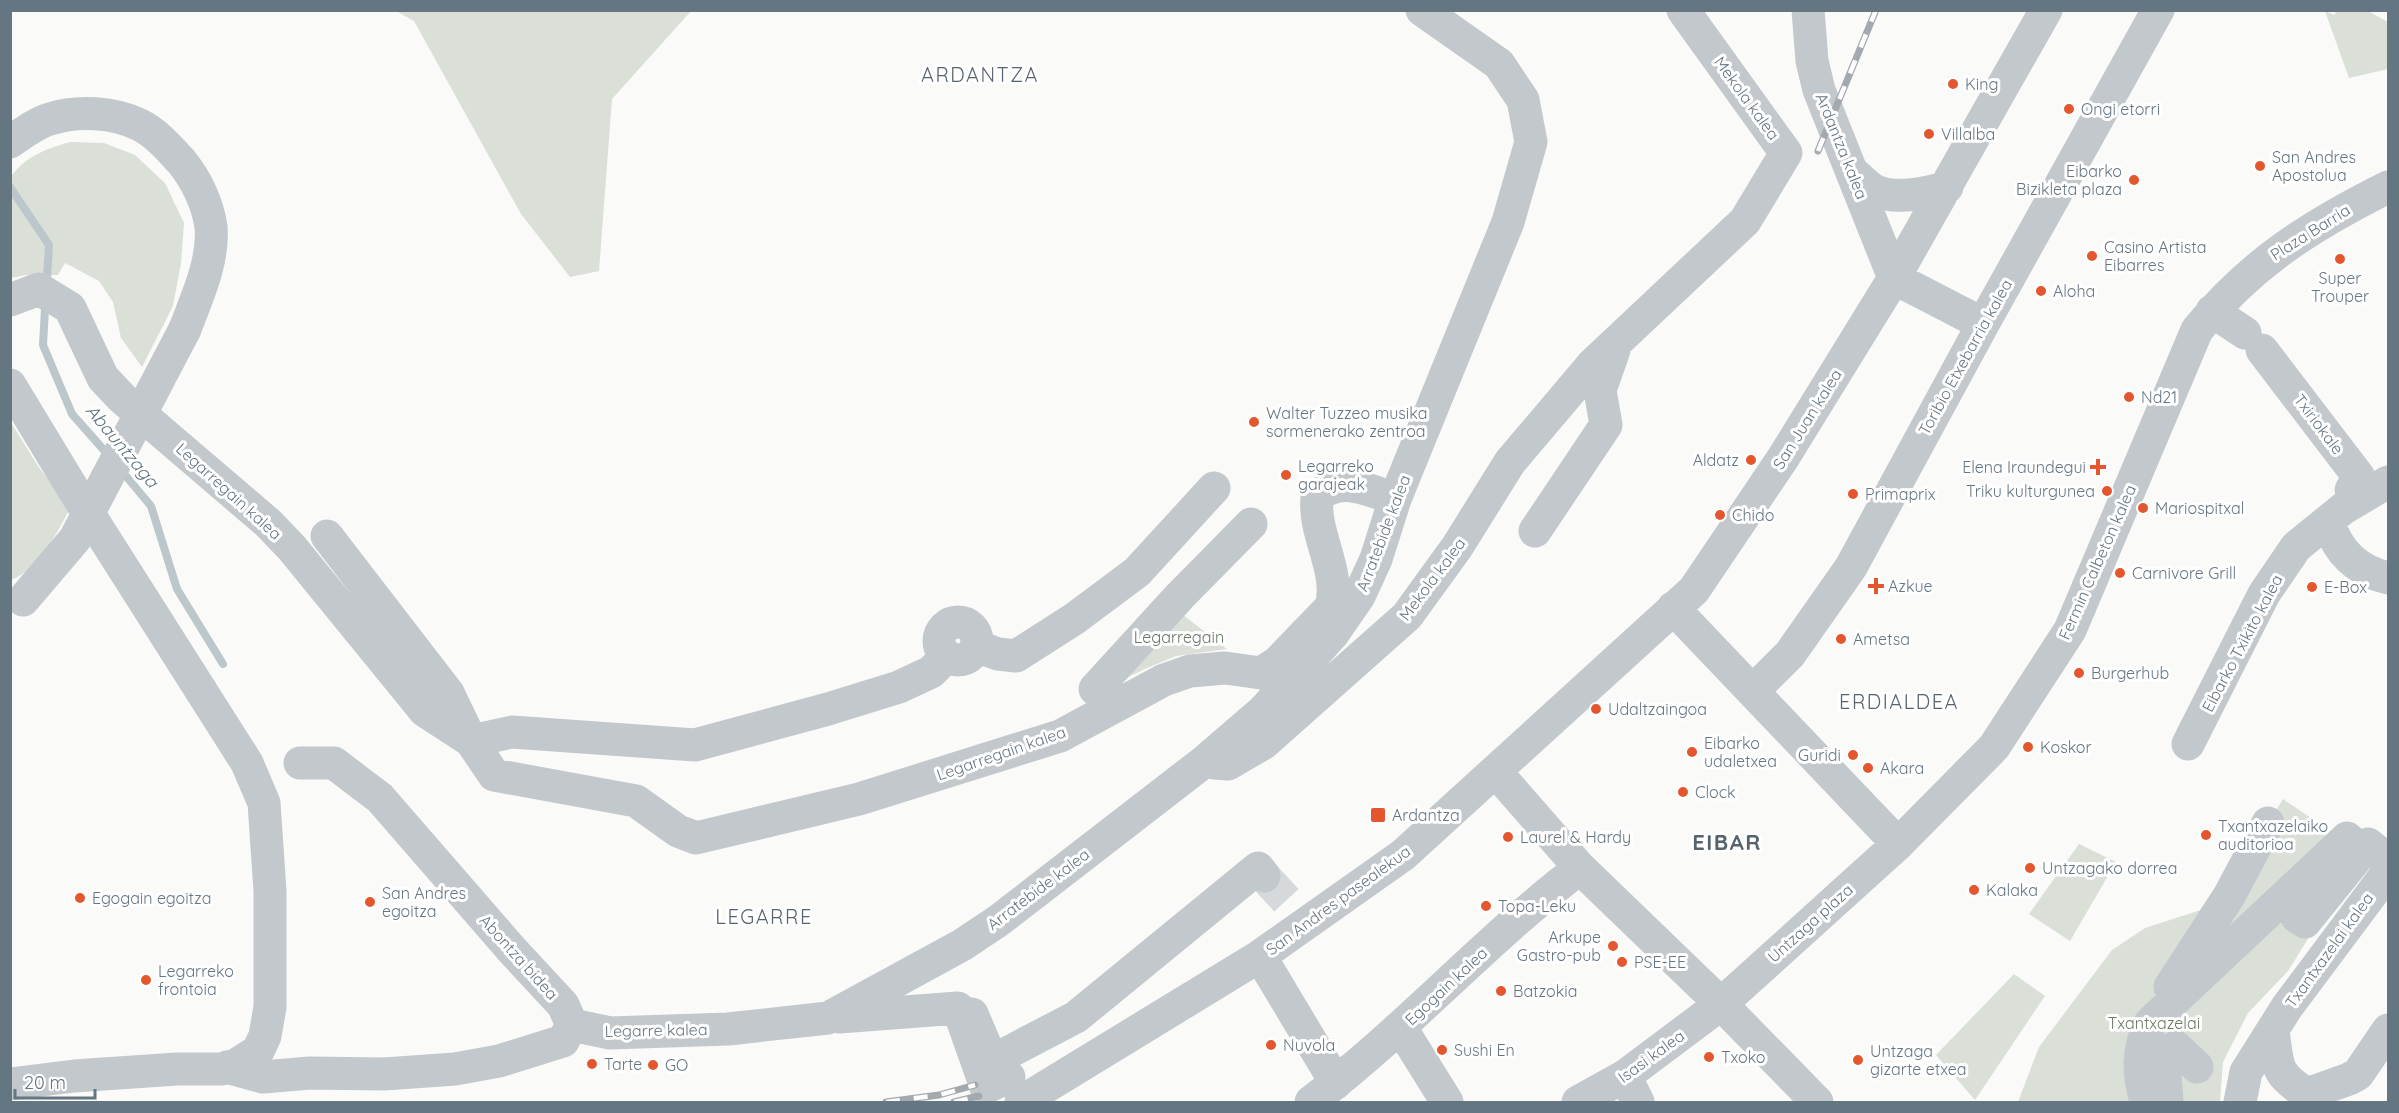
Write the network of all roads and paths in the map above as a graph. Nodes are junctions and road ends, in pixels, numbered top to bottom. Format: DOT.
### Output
graph roads {
  1 [pos="1422,10"];
  2 [pos="1683,10"];
  3 [pos="1808,10"];
  4 [pos="2046,10"];
  5 [pos="2157,10"];
  6 [pos="10,142"];
  7 [pos="1853,173"];
  8 [pos="1947,187"];
  9 [pos="2388,187"];
  10 [pos="1894,278"];
  11 [pos="10,300"];
  12 [pos="2212,311"];
  13 [pos="1983,324"];
  14 [pos="1616,343"];
  15 [pos="10,385"];
  16 [pos="2388,482"];
  17 [pos="1214,488"];
  18 [pos="1395,499"];
  19 [pos="2358,500"];
  20 [pos="2329,523"];
  21 [pos="1251,524"];
  22 [pos="1535,531"];
  23 [pos="327,536"];
  24 [pos="2388,578"];
  25 [pos="15,604"];
  26 [pos="1673,608"];
  27 [pos="1095,689"];
  28 [pos="1753,691"];
  29 [pos="471,741"];
  30 [pos="2188,744"];
  31 [pos="1205,761"];
  32 [pos="300,763"];
  33 [pos="1497,772"];
  34 [pos="2268,823"];
  35 [pos="1898,844"];
  36 [pos="2388,860"];
  37 [pos="1580,868"];
  38 [pos="1261,872"];
  39 [pos="2388,872"];
  40 [pos="962,945"];
  41 [pos="1260,956"];
  42 [pos="1721,1004"];
  43 [pos="828,1017"];
  44 [pos="962,1017"];
  45 [pos="2150,1023"];
  46 [pos="572,1025"];
  47 [pos="266,1028"];
  48 [pos="1401,1028"];
  49 [pos="2273,1030"];
  50 [pos="2388,1030"];
  51 [pos="227,1067"];
  52 [pos="2197,1067"];
  53 [pos="310,1073"];
  54 [pos="10,1084"];
  55 [pos="1631,1089"];
  56 [pos="1015,1090"];
  57 [pos="1324,1093"];
  58 [pos="2305,1096"];
  59 [pos="2157,1101"];
  60 [pos="1447,1102"];
  61 [pos="1578,1102"];
  62 [pos="1816,1102"];
  63 [pos="2240,1102"];
  1 -- 18 [label="street, Arratebide kalea"];
  2 -- 14 [label="street, Mekola kalea"];
  3 -- 7 [label="street, Ardantza kalea"];
  4 -- 8 [label="street, San Juan kalea"];
  5 -- 13 [label="street, Toribio Etxebarria kalea"];
  6 -- 25 [label="street, bridge"];
  7 -- 8 [label="street"];
  7 -- 10 [label="street, Ardantza kalea"];
  8 -- 10 [label="street, San Juan kalea"];
  9 -- 12 [label="street, Plaza Barria"];
  10 -- 13 [label="street"];
  10 -- 26 [label="street, San Juan kalea"];
  11 -- 29 [label="street, Legarregain kalea"];
  12 -- 19 [label="street, Txiriokale"];
  12 -- 35 [label="street, Fermin Calbeton kalea"];
  13 -- 28 [label="street, Toribio Etxebarria kalea"];
  14 -- 22 [label="street, Mekola kalea"];
  14 -- 31 [label="street, Mekola kalea"];
  15 -- 47 [label="street"];
  16 -- 19 [label="street, Eibarko Txikito kalea"];
  17 -- 29 [label="street"];
  18 -- 29 [label="street, Legarregain kalea"];
  18 -- 31 [label="street, Arratebide kalea"];
  19 -- 20 [label="street, Eibarko Txikito kalea"];
  20 -- 24 [label="street"];
  20 -- 30 [label="street, Eibarko Txikito kalea"];
  21 -- 27 [label="street"];
  23 -- 29 [label="street"];
  26 -- 28 [label="street"];
  26 -- 33 [label="street, San Juan kalea"];
  28 -- 35 [label="street"];
  31 -- 40 [label="street, Arratebide kalea"];
  32 -- 46 [label="street, Abontza bidea"];
  33 -- 37 [label="street"];
  33 -- 41 [label="street, San Andres pasealekua"];
  34 -- 45 [label="street"];
  35 -- 42 [label="street, Untzaga plaza"];
  36 -- 45 [label="street"];
  37 -- 42 [label="street"];
  37 -- 48 [label="street, Egogain kalea"];
  38 -- 44 [label="street"];
  39 -- 49 [label="street, Txantxazelai kalea"];
  40 -- 43 [label="street, Legarre kalea"];
  41 -- 56 [label="street, San Andres pasealekua"];
  41 -- 57 [label="street, San Andres pasealekua"];
  42 -- 55 [label="street, Isasi kalea"];
  42 -- 62 [label="street"];
  43 -- 44 [label="street"];
  43 -- 46 [label="street, Legarre kalea"];
  44 -- 56 [label="street"];
  45 -- 59 [label="street"];
  46 -- 53 [label="street"];
  47 -- 51 [label="street"];
  47 -- 53 [label="street"];
  48 -- 57 [label="street, Egogain kalea"];
  48 -- 60 [label="street"];
  49 -- 58 [label="street"];
  49 -- 63 [label="street, Txantxazelai kalea"];
  50 -- 58 [label="street"];
  51 -- 53 [label="street"];
  51 -- 54 [label="street"];
  52 -- 59 [label="street"];
  55 -- 61 [label="street, Isasi kalea"];
}
